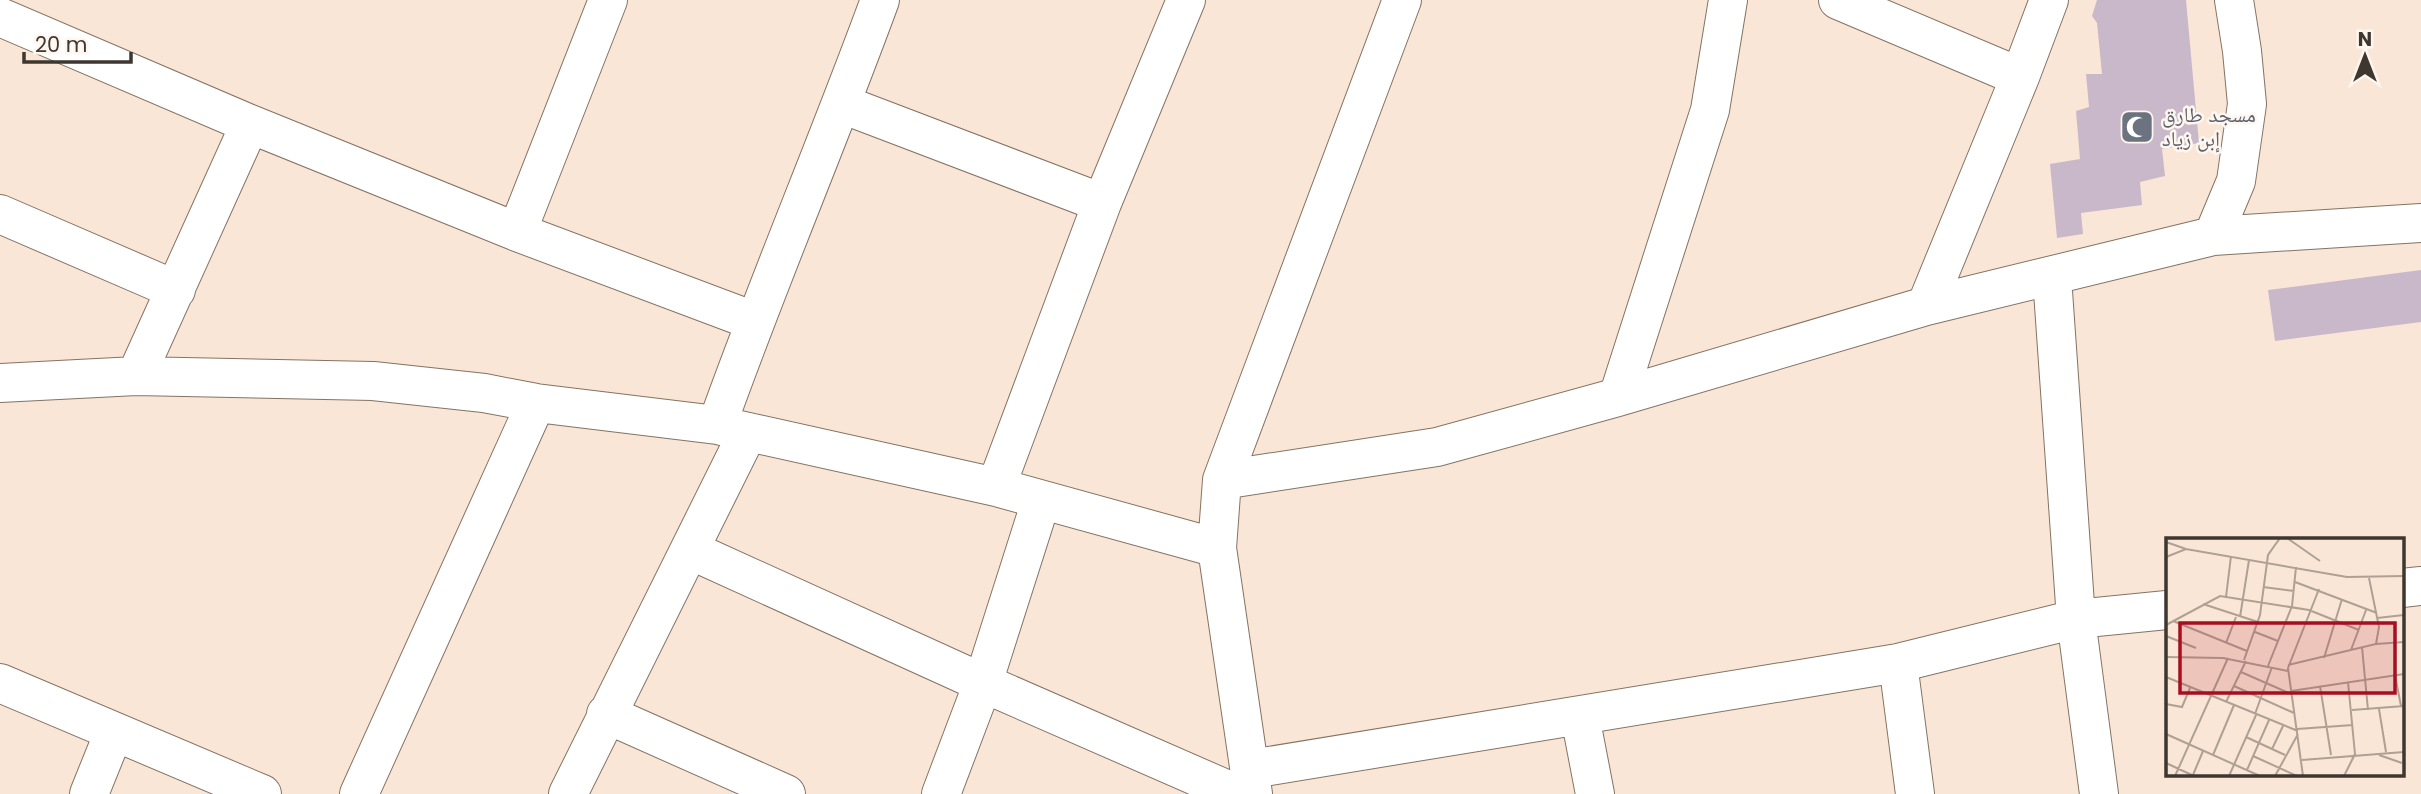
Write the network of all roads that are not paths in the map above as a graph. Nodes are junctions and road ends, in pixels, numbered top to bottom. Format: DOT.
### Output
graph roads {
  1 [pos="608,0"];
  2 [pos="880,0"];
  3 [pos="1186,0"];
  4 [pos="1402,0"];
  5 [pos="1728,0"];
  6 [pos="1838,0"];
  7 [pos="2049,0"];
  8 [pos="2234,0"];
  9 [pos="0,17"];
  10 [pos="2020,77"];
  11 [pos="842,104"];
  12 [pos="250,124"];
  13 [pos="1102,203"];
  14 [pos="0,214"];
  15 [pos="2421,223"];
  16 [pos="517,232"];
  17 [pos="2213,236"];
  18 [pos="2052,277"];
  19 [pos="176,290"];
  20 [pos="1926,306"];
  21 [pos="754,321"];
  22 [pos="136,376"];
  23 [pos="0,383"];
  24 [pos="1618,397"];
  25 [pos="536,403"];
  26 [pos="732,428"];
  27 [pos="1222,480"];
  28 [pos="996,487"];
  29 [pos="1041,501"];
  30 [pos="1217,548"];
  31 [pos="690,550"];
  32 [pos="2166,610"];
  33 [pos="2076,619"];
  34 [pos="1898,663"];
  35 [pos="0,683"];
  36 [pos="983,683"];
  37 [pos="606,714"];
  38 [pos="1580,716"];
  39 [pos="114,732"];
  40 [pos="1247,786"];
  41 [pos="89,794"];
  42 [pos="262,794"];
  43 [pos="359,794"];
  44 [pos="568,794"];
  45 [pos="786,794"];
  46 [pos="941,794"];
  47 [pos="1595,794"];
  48 [pos="1915,794"];
  49 [pos="2099,794"];
  1 -- 16 [label="street"];
  2 -- 11 [label="street"];
  3 -- 13 [label="street"];
  4 -- 27 [label="street"];
  5 -- 24 [label="street"];
  6 -- 10 [label="street"];
  7 -- 10 [label="street"];
  8 -- 17 [label="street"];
  9 -- 12 [label="street"];
  10 -- 20 [label="street"];
  11 -- 13 [label="street"];
  11 -- 21 [label="street"];
  12 -- 16 [label="street"];
  12 -- 19 [label="street"];
  13 -- 28 [label="street"];
  14 -- 19 [label="street"];
  15 -- 17 [label="street"];
  16 -- 21 [label="street"];
  17 -- 18 [label="street"];
  18 -- 20 [label="street"];
  18 -- 33 [label="street"];
  19 -- 22 [label="street"];
  20 -- 24 [label="street"];
  21 -- 26 [label="street"];
  22 -- 23 [label="street"];
  22 -- 25 [label="street"];
  24 -- 27 [label="street"];
  25 -- 26 [label="street"];
  25 -- 43 [label="street"];
  26 -- 28 [label="street"];
  26 -- 31 [label="street"];
  27 -- 30 [label="street"];
  28 -- 29 [label="street"];
  29 -- 30 [label="street"];
  29 -- 36 [label="street"];
  30 -- 40 [label="street"];
  31 -- 36 [label="street"];
  31 -- 37 [label="street"];
  32 -- 33 [label="street"];
  33 -- 34 [label="street"];
  33 -- 49 [label="street"];
  34 -- 38 [label="street"];
  34 -- 48 [label="street"];
  35 -- 39 [label="street"];
  36 -- 40 [label="street"];
  36 -- 46 [label="street"];
  37 -- 44 [label="street"];
  37 -- 45 [label="street"];
  38 -- 40 [label="street"];
  38 -- 47 [label="street"];
  39 -- 41 [label="street"];
  39 -- 42 [label="street"];
}
